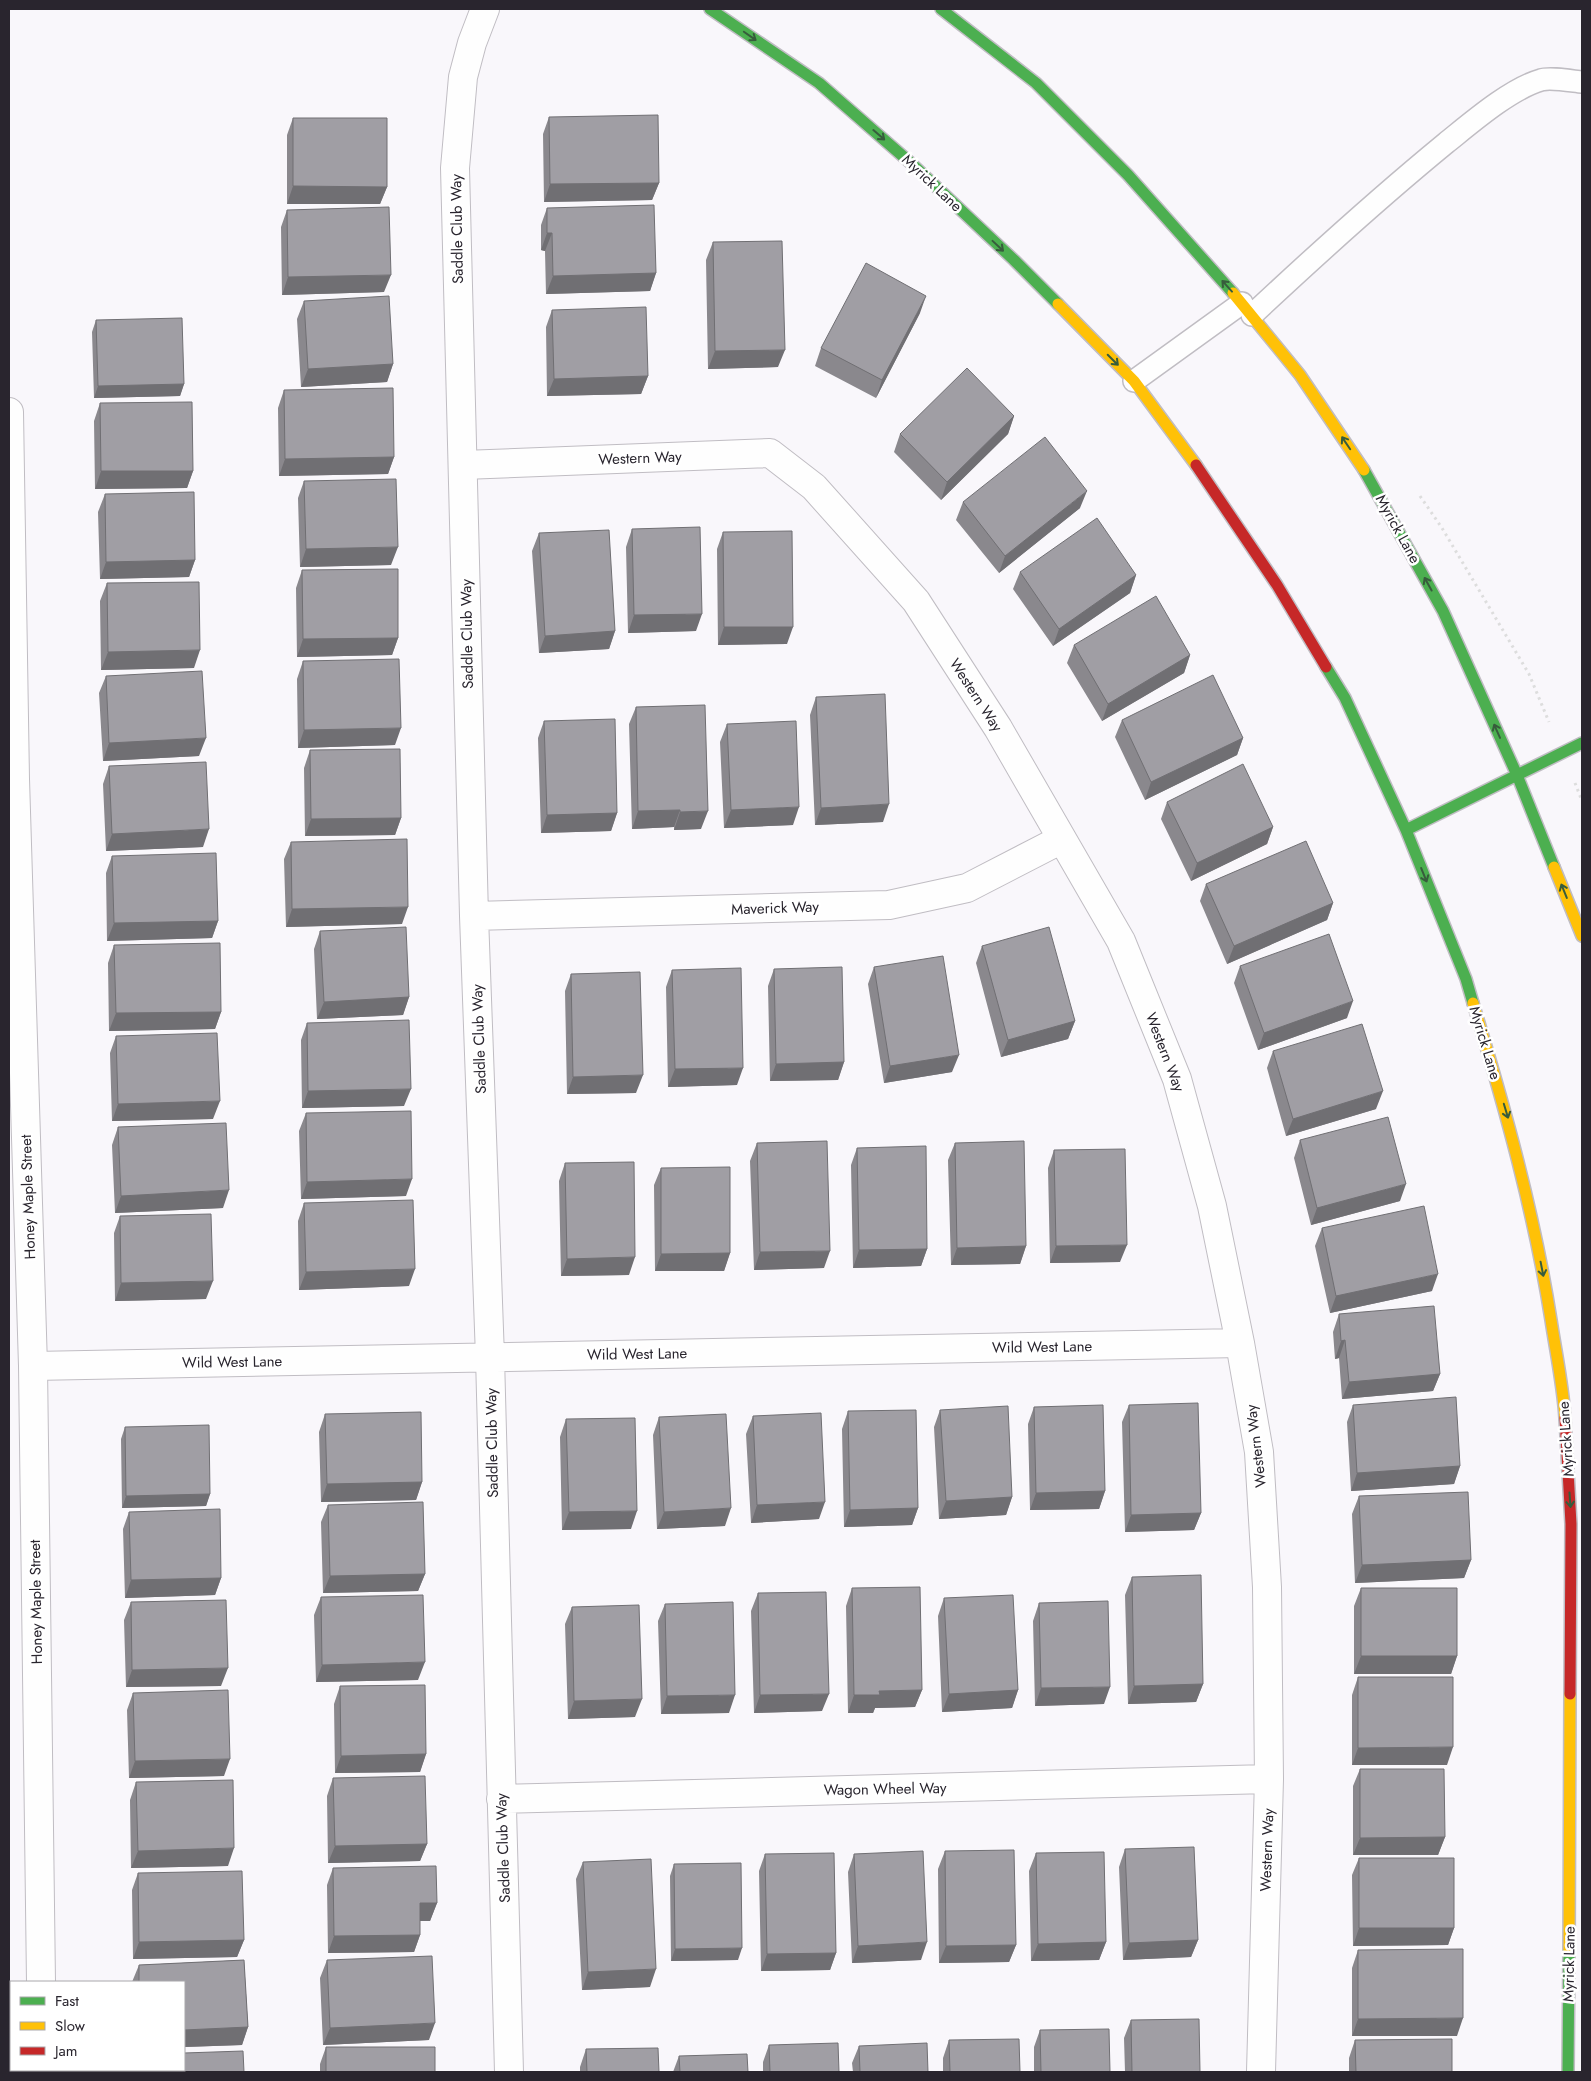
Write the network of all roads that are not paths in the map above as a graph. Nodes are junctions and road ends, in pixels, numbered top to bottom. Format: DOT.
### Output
graph roads {
  1 [pos="485,9"];
  2 [pos="710,9"];
  3 [pos="941,9"];
  4 [pos="1582,82"];
  5 [pos="1247,309"];
  6 [pos="1134,381"];
  7 [pos="9,412"];
  8 [pos="462,465"];
  9 [pos="1582,743"];
  10 [pos="1517,775"];
  11 [pos="12,779"];
  12 [pos="1406,830"];
  13 [pos="1062,839"];
  14 [pos="474,916"];
  15 [pos="1582,936"];
  16 [pos="1240,1343"];
  17 [pos="490,1357"];
  18 [pos="33,1366"];
  19 [pos="1269,1779"];
  20 [pos="501,1798"];
  21 [pos="41,1981"];
  22 [pos="509,2072"];
  23 [pos="1261,2072"];
  24 [pos="1568,2072"];
  1 -- 8 [label="street, Saddle Club Way"];
  2 -- 6 [label="street, Myrick Lane, one-way"];
  5 -- 3 [label="street, Myrick Lane, one-way"];
  4 -- 5 [label="lane"];
  5 -- 6 [label="lane"];
  10 -- 5 [label="street, Myrick Lane, one-way"];
  6 -- 12 [label="street, Myrick Lane"];
  7 -- 11 [label="street, Honey Maple Street"];
  8 -- 13 [label="street, Western Way"];
  8 -- 14 [label="street, Saddle Club Way"];
  9 -- 10 [label="street"];
  10 -- 12 [label="street"];
  15 -- 10 [label="street, Myrick Lane, one-way"];
  11 -- 18 [label="street, Honey Maple Street"];
  12 -- 24 [label="street, Myrick Lane, one-way"];
  13 -- 14 [label="street, Maverick Way"];
  13 -- 16 [label="street, Western Way"];
  14 -- 17 [label="street, Saddle Club Way"];
  16 -- 17 [label="street, Wild West Lane"];
  16 -- 19 [label="street, Western Way"];
  17 -- 18 [label="street, Wild West Lane"];
  17 -- 20 [label="street, Saddle Club Way"];
  18 -- 21 [label="street, Honey Maple Street"];
  19 -- 20 [label="street, Wagon Wheel Way"];
  19 -- 23 [label="street, Western Way"];
  20 -- 22 [label="street, Saddle Club Way"];
}
